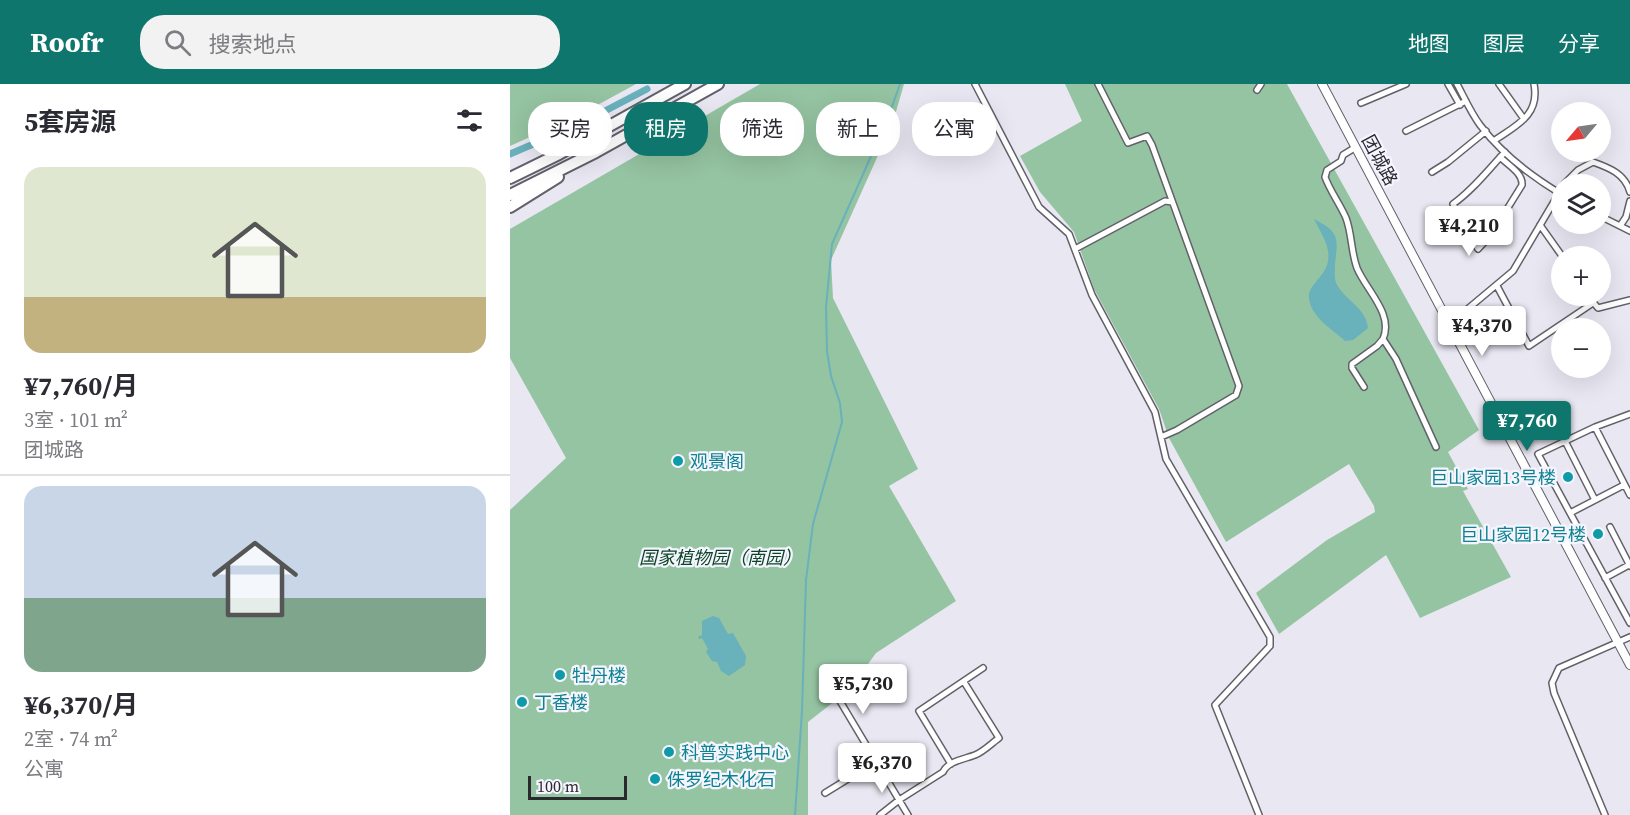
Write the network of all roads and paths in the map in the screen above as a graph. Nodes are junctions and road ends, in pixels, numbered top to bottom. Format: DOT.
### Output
graph roads {
  1 [pos="685,84"];
  2 [pos="718,84"];
  3 [pos="975,84"];
  4 [pos="1098,84"];
  5 [pos="1322,84"];
  6 [pos="1406,84"];
  7 [pos="1448,84"];
  8 [pos="1457,84"];
  9 [pos="1499,84"];
  10 [pos="1534,84"];
  11 [pos="1466,101"];
  12 [pos="1361,103"];
  13 [pos="1460,105"];
  14 [pos="1524,119"];
  15 [pos="612,125"];
  16 [pos="1406,131"];
  17 [pos="1486,131"];
  18 [pos="1494,140"];
  19 [pos="612,143"];
  20 [pos="1356,147"];
  21 [pos="1503,155"];
  22 [pos="554,156"];
  23 [pos="556,156"];
  24 [pos="588,156"];
  25 [pos="590,156"];
  26 [pos="510,171"];
  27 [pos="1432,172"];
  28 [pos="1574,174"];
  29 [pos="510,178"];
  30 [pos="1551,187"];
  31 [pos="1630,192"];
  32 [pos="510,195"];
  33 [pos="1630,201"];
  34 [pos="1172,202"];
  35 [pos="510,207"];
  36 [pos="1551,208"];
  37 [pos="1611,222"];
  38 [pos="1540,225"];
  39 [pos="1620,226"];
  40 [pos="1630,231"];
  41 [pos="1555,246"];
  42 [pos="1075,249"];
  43 [pos="1497,286"];
  44 [pos="1630,300"];
  45 [pos="1611,305"];
  46 [pos="1589,306"];
  47 [pos="1448,321"];
  48 [pos="1383,339"];
  49 [pos="1364,387"];
  50 [pos="1628,415"];
  51 [pos="1630,423"];
  52 [pos="1595,427"];
  53 [pos="1161,437"];
  54 [pos="1565,441"];
  55 [pos="1436,447"];
  56 [pos="1624,485"];
  57 [pos="1630,495"];
  58 [pos="1595,500"];
  59 [pos="1570,513"];
  60 [pos="1610,527"];
  61 [pos="1630,566"];
  62 [pos="1605,578"];
  63 [pos="1630,623"];
  64 [pos="1630,637"];
  65 [pos="1618,643"];
  66 [pos="1630,665"];
  67 [pos="983,668"];
  68 [pos="828,681"];
  69 [pos="964,682"];
  70 [pos="878,761"];
  71 [pos="951,765"];
  72 [pos="825,793"];
  73 [pos="899,800"];
  74 [pos="880,815"];
  75 [pos="908,815"];
  76 [pos="1258,815"];
  77 [pos="1605,815"];
  1 -- 15 [label="highway"];
  2 -- 19 [label="highway"];
  3 -- 42 [label="street"];
  4 -- 34 [label="street"];
  5 -- 20 [label="street, 团城路"];
  6 -- 12 [label="street"];
  7 -- 13 [label="street"];
  8 -- 11 [label="street"];
  9 -- 14 [label="street"];
  10 -- 14 [label="street"];
  11 -- 13 [label="street"];
  11 -- 17 [label="street"];
  13 -- 16 [label="street"];
  14 -- 18 [label="street"];
  17 -- 18 [label="street"];
  17 -- 27 [label="street"];
  18 -- 21 [label="street"];
  20 -- 47 [label="street, 团城路"];
  20 -- 48 [label="street"];
  21 -- 21 [label="street"];
  21 -- 30 [label="street"];
  22 -- 26 [label="highway"];
  23 -- 29 [label="highway"];
  24 -- 32 [label="highway"];
  25 -- 35 [label="highway"];
  28 -- 31 [label="street"];
  33 -- 39 [label="street"];
  34 -- 42 [label="street"];
  34 -- 53 [label="street"];
  36 -- 38 [label="street"];
  37 -- 39 [label="street"];
  38 -- 41 [label="street"];
  38 -- 43 [label="street"];
  39 -- 40 [label="street"];
  42 -- 53 [label="street"];
  43 -- 46 [label="street"];
  43 -- 47 [label="street"];
  44 -- 45 [label="street"];
  47 -- 65 [label="street, 团城路"];
  48 -- 49 [label="street"];
  48 -- 55 [label="street"];
  50 -- 51 [label="street"];
  50 -- 52 [label="street"];
  52 -- 54 [label="street"];
  52 -- 56 [label="street"];
  53 -- 76 [label="street"];
  54 -- 58 [label="street"];
  54 -- 59 [label="street"];
  56 -- 57 [label="street"];
  56 -- 58 [label="street"];
  58 -- 59 [label="street"];
  59 -- 62 [label="street"];
  60 -- 61 [label="street"];
  61 -- 62 [label="street"];
  62 -- 63 [label="street"];
  64 -- 65 [label="street"];
  65 -- 66 [label="street, 团城路"];
  65 -- 77 [label="street"];
  67 -- 69 [label="street"];
  68 -- 70 [label="street"];
  69 -- 71 [label="street"];
  69 -- 71 [label="street"];
  70 -- 72 [label="street"];
  70 -- 73 [label="street"];
  71 -- 73 [label="street"];
  73 -- 74 [label="street"];
  73 -- 75 [label="street"];
}
